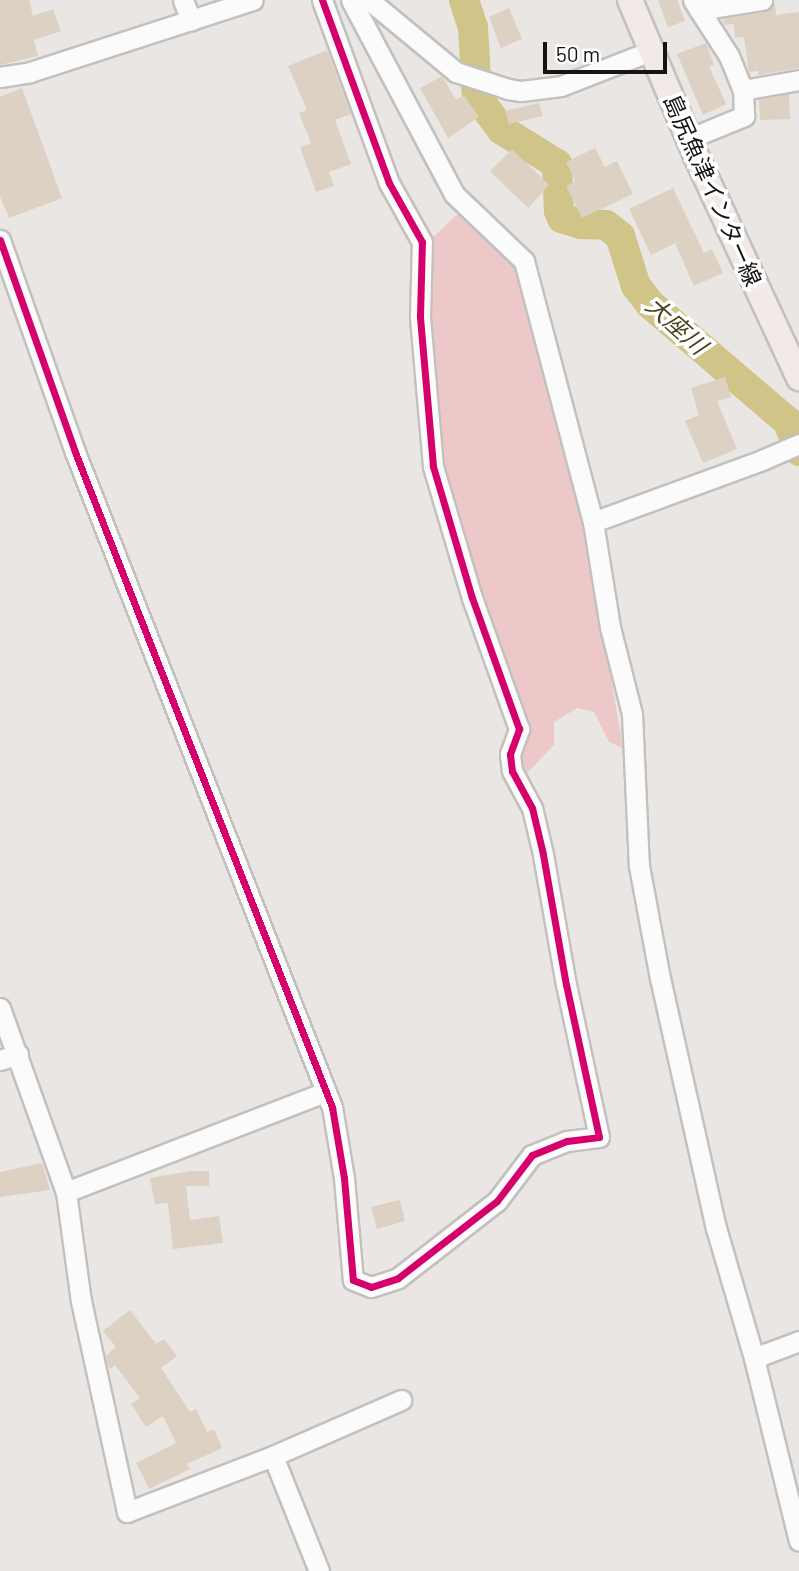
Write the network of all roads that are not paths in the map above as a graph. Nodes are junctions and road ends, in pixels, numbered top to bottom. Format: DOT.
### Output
graph roads {
  1 [pos="183,0"];
  2 [pos="253,0"];
  3 [pos="321,0"];
  4 [pos="351,0"];
  5 [pos="369,0"];
  6 [pos="630,0"];
  7 [pos="762,0"];
  8 [pos="696,5"];
  9 [pos="191,21"];
  10 [pos="651,51"];
  11 [pos="0,77"];
  12 [pos="799,80"];
  13 [pos="743,90"];
  14 [pos="688,139"];
  15 [pos="0,240"];
  16 [pos="799,378"];
  17 [pos="799,444"];
  18 [pos="593,522"];
  19 [pos="0,1008"];
  20 [pos="9,1057"];
  21 [pos="326,1093"];
  22 [pos="66,1192"];
  23 [pos="799,1341"];
  24 [pos="754,1357"];
  25 [pos="401,1400"];
  26 [pos="273,1455"];
  27 [pos="799,1541"];
  28 [pos="318,1571"];
  1 -- 9 [label="street"];
  2 -- 9 [label="street"];
  3 -- 21 [label="street"];
  4 -- 18 [label="street"];
  5 -- 10 [label="street"];
  6 -- 10 [label="main road, 島尻魚津インター線"];
  7 -- 8 [label="street"];
  8 -- 13 [label="street"];
  9 -- 11 [label="street"];
  10 -- 14 [label="main road, 島尻魚津インター線"];
  12 -- 13 [label="street"];
  13 -- 14 [label="street"];
  14 -- 16 [label="main road, 島尻魚津インター線"];
  15 -- 21 [label="street"];
  17 -- 18 [label="street"];
  18 -- 24 [label="street"];
  19 -- 20 [label="street"];
  20 -- 22 [label="street"];
  21 -- 22 [label="street"];
  22 -- 26 [label="street"];
  23 -- 24 [label="street"];
  24 -- 27 [label="street"];
  25 -- 26 [label="street"];
  26 -- 28 [label="street"];
}
